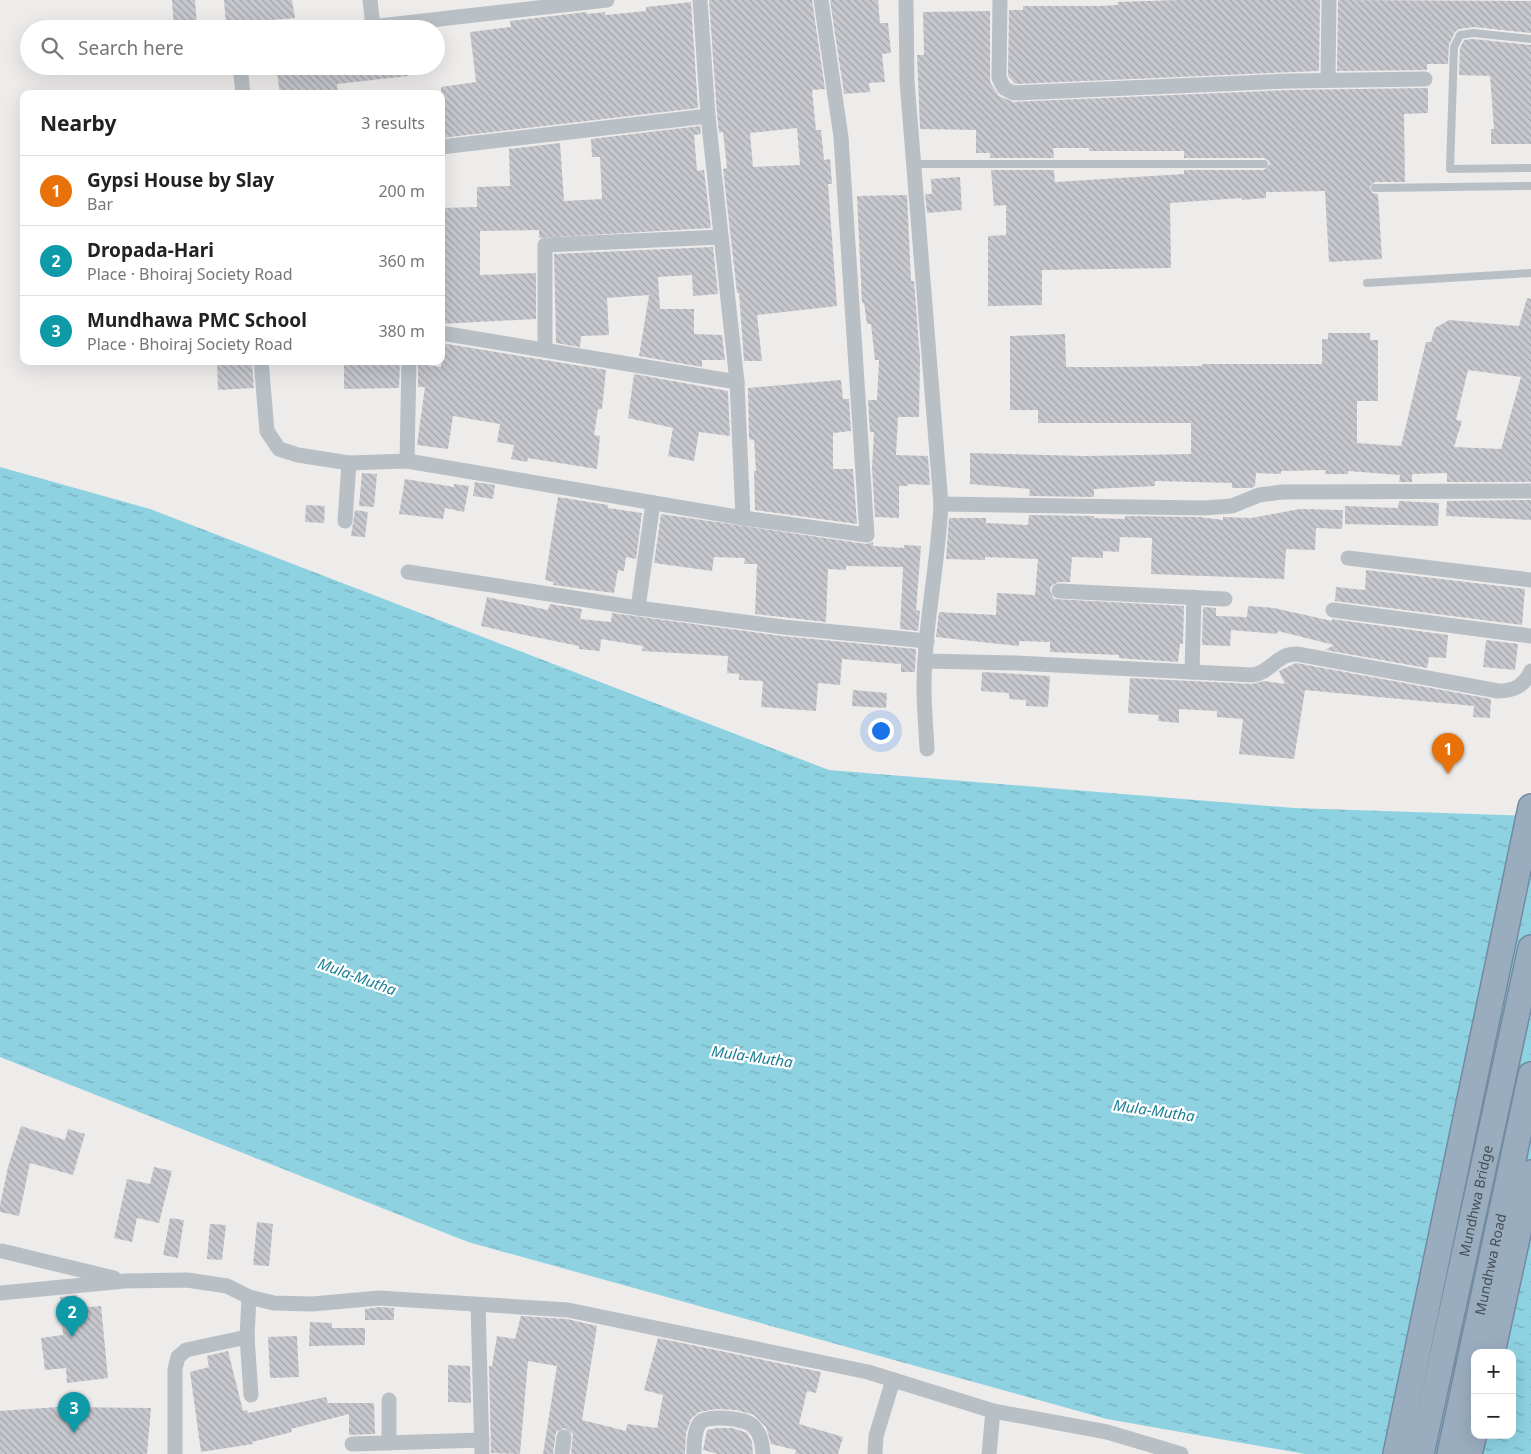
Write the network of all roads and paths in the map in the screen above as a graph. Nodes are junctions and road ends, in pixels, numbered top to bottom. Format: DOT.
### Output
graph roads {
  1 [pos="370,0"];
  2 [pos="607,0"];
  3 [pos="700,0"];
  4 [pos="821,0"];
  5 [pos="906,0"];
  6 [pos="1000,0"];
  7 [pos="1329,0"];
  8 [pos="372,20"];
  9 [pos="434,20"];
  10 [pos="1531,39"];
  11 [pos="241,75"];
  12 [pos="1425,79"];
  13 [pos="1328,80"];
  14 [pos="243,90"];
  15 [pos="708,116"];
  16 [pos="445,147"];
  17 [pos="913,164"];
  18 [pos="1264,164"];
  19 [pos="1531,168"];
  20 [pos="1531,186"];
  21 [pos="1375,188"];
  22 [pos="721,237"];
  23 [pos="1531,273"];
  24 [pos="1367,283"];
  25 [pos="445,334"];
  26 [pos="545,349"];
  27 [pos="261,365"];
  28 [pos="409,365"];
  29 [pos="737,382"];
  30 [pos="407,461"];
  31 [pos="349,463"];
  32 [pos="1531,491"];
  33 [pos="653,502"];
  34 [pos="941,504"];
  35 [pos="744,518"];
  36 [pos="345,521"];
  37 [pos="1348,558"];
  38 [pos="408,572"];
  39 [pos="1531,580"];
  40 [pos="1058,591"];
  41 [pos="1194,597"];
  42 [pos="1225,599"];
  43 [pos="638,608"];
  44 [pos="1334,610"];
  45 [pos="1531,636"];
  46 [pos="927,640"];
  47 [pos="925,661"];
  48 [pos="1531,671"];
  49 [pos="1192,672"];
  50 [pos="927,749"];
  51 [pos="1531,807"];
  52 [pos="1531,948"];
  53 [pos="1531,1075"];
  54 [pos="1531,1173"];
  55 [pos="2,1251"];
  56 [pos="125,1281"];
  57 [pos="0,1292"];
  58 [pos="249,1296"];
  59 [pos="478,1305"];
  60 [pos="247,1337"];
  61 [pos="1493,1349"];
  62 [pos="893,1380"];
  63 [pos="251,1395"];
  64 [pos="390,1400"];
  65 [pos="992,1412"];
  66 [pos="564,1437"];
  67 [pos="1473,1439"];
  68 [pos="389,1443"];
  69 [pos="352,1444"];
  70 [pos="482,1447"];
  71 [pos="175,1454"];
  72 [pos="562,1454"];
  73 [pos="694,1454"];
  74 [pos="763,1454"];
  75 [pos="874,1454"];
  76 [pos="989,1454"];
  77 [pos="1181,1454"];
  78 [pos="1396,1454"];
  79 [pos="1421,1454"];
  80 [pos="1450,1454"];
  81 [pos="1469,1454"];
  1 -- 8 [label="street"];
  2 -- 9 [label="street"];
  3 -- 15 [label="street"];
  4 -- 35 [label="street"];
  5 -- 17 [label="street"];
  6 -- 13 [label="street"];
  7 -- 13 [label="street"];
  10 -- 19 [label="lane"];
  11 -- 14 [label="street"];
  12 -- 13 [label="street"];
  15 -- 16 [label="street"];
  15 -- 22 [label="street"];
  17 -- 18 [label="lane"];
  17 -- 34 [label="street"];
  20 -- 21 [label="lane"];
  22 -- 26 [label="street"];
  22 -- 29 [label="street"];
  23 -- 24 [label="lane"];
  25 -- 26 [label="street"];
  26 -- 29 [label="street"];
  27 -- 31 [label="street"];
  28 -- 30 [label="street"];
  29 -- 35 [label="street"];
  30 -- 31 [label="street"];
  30 -- 33 [label="street"];
  31 -- 36 [label="street"];
  32 -- 34 [label="street"];
  33 -- 35 [label="street"];
  33 -- 43 [label="street"];
  34 -- 46 [label="street"];
  37 -- 39 [label="street"];
  38 -- 43 [label="street"];
  40 -- 41 [label="street"];
  41 -- 42 [label="street"];
  41 -- 49 [label="street"];
  43 -- 46 [label="street"];
  44 -- 45 [label="street"];
  46 -- 47 [label="street"];
  47 -- 49 [label="street"];
  47 -- 50 [label="street"];
  48 -- 49 [label="street"];
  51 -- 78 [label="highway"];
  52 -- 79 [label="highway, Mundhwa Bridge"];
  53 -- 80 [label="highway, Mundhwa Road"];
  54 -- 61 [label="highway"];
  55 -- 56 [label="street"];
  56 -- 57 [label="street"];
  56 -- 58 [label="street"];
  58 -- 59 [label="street"];
  58 -- 60 [label="street"];
  59 -- 62 [label="street"];
  59 -- 70 [label="street"];
  60 -- 63 [label="street"];
  60 -- 71 [label="street"];
  62 -- 65 [label="street"];
  62 -- 75 [label="street"];
  64 -- 68 [label="street"];
  65 -- 76 [label="street"];
  65 -- 77 [label="street"];
  66 -- 72 [label="street"];
  67 -- 81 [label="highway"];
  68 -- 69 [label="street"];
  68 -- 70 [label="street"];
  73 -- 74 [label="street"];
}
